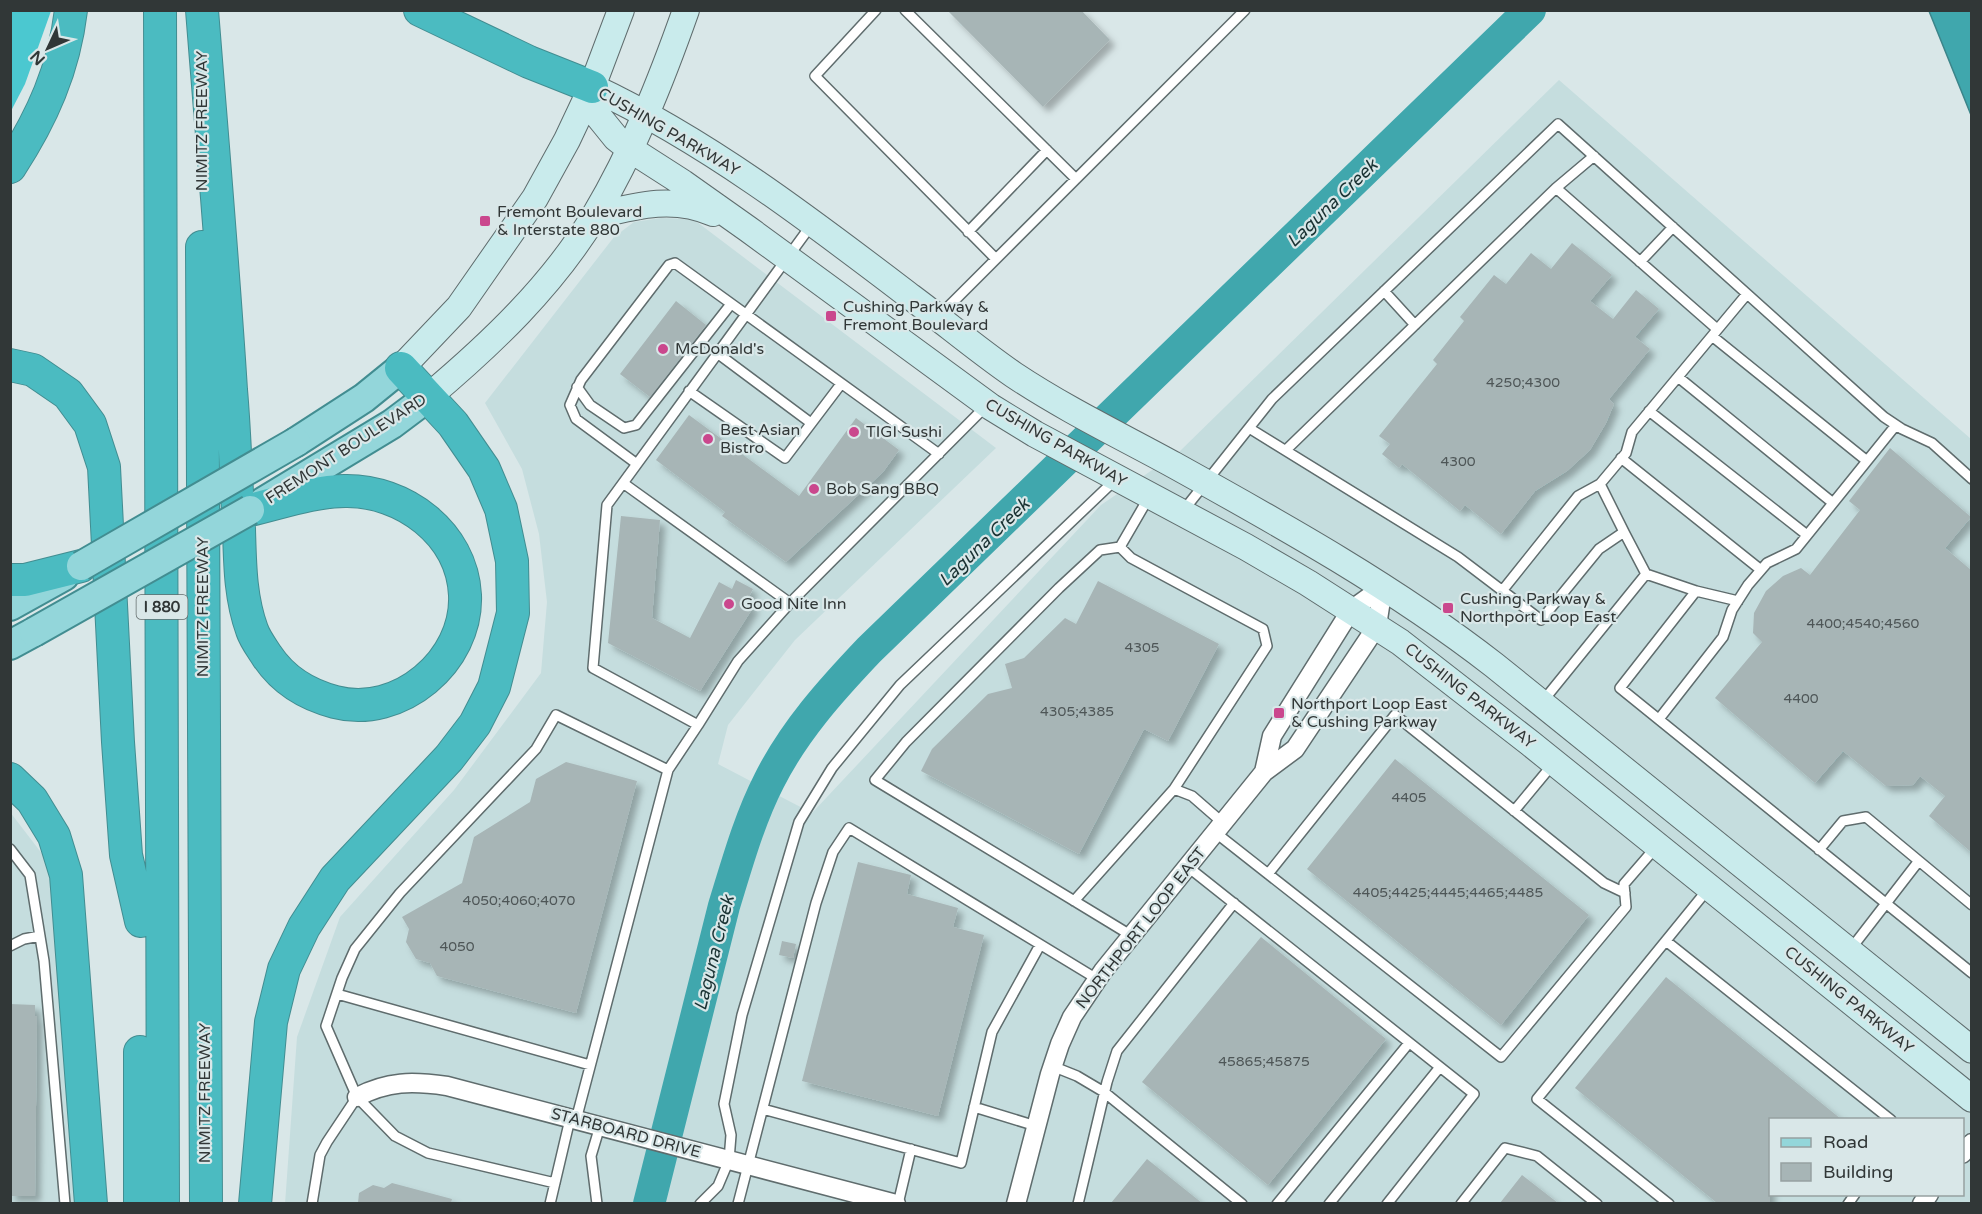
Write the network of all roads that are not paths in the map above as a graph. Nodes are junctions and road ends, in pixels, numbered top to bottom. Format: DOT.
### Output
graph roads {
  1 [pos="71,10"];
  2 [pos="141,10"];
  3 [pos="160,10"];
  4 [pos="202,10"];
  5 [pos="420,10"];
  6 [pos="621,10"];
  7 [pos="686,10"];
  8 [pos="876,10"];
  9 [pos="905,10"];
  10 [pos="1245,10"];
  11 [pos="592,87"];
  12 [pos="646,114"];
  13 [pos="630,149"];
  14 [pos="1047,150"];
  15 [pos="1594,156"];
  16 [pos="10,167"];
  17 [pos="1076,179"];
  18 [pos="1556,188"];
  19 [pos="594,216"];
  20 [pos="813,222"];
  21 [pos="1673,227"];
  22 [pos="748,229"];
  23 [pos="968,232"];
  24 [pos="787,257"];
  25 [pos="996,259"];
  26 [pos="1640,262"];
  27 [pos="1384,291"];
  28 [pos="1747,294"];
  29 [pos="731,304"];
  30 [pos="745,315"];
  31 [pos="938,317"];
  32 [pos="1415,325"];
  33 [pos="1714,333"];
  34 [pos="717,353"];
  35 [pos="10,365"];
  36 [pos="400,368"];
  37 [pos="1678,377"];
  38 [pos="841,384"];
  39 [pos="577,387"];
  40 [pos="689,391"];
  41 [pos="428,397"];
  42 [pos="988,405"];
  43 [pos="1649,411"];
  44 [pos="811,423"];
  45 [pos="1896,425"];
  46 [pos="1249,428"];
  47 [pos="1286,450"];
  48 [pos="939,454"];
  49 [pos="1622,458"];
  50 [pos="1867,461"];
  51 [pos="637,464"];
  52 [pos="1112,476"];
  53 [pos="1971,479"];
  54 [pos="1204,482"];
  55 [pos="314,483"];
  56 [pos="622,483"];
  57 [pos="1600,484"];
  58 [pos="1149,496"];
  59 [pos="1833,503"];
  60 [pos="250,510"];
  61 [pos="1181,513"];
  62 [pos="1624,532"];
  63 [pos="1807,535"];
  64 [pos="1120,547"];
  65 [pos="81,566"];
  66 [pos="1761,570"];
  67 [pos="1646,574"];
  68 [pos="1383,587"];
  69 [pos="17,591"];
  70 [pos="1502,591"];
  71 [pos="1696,591"];
  72 [pos="1738,601"];
  73 [pos="790,603"];
  74 [pos="1351,610"];
  75 [pos="1377,626"];
  76 [pos="22,638"];
  77 [pos="1542,703"];
  78 [pos="1659,719"];
  79 [pos="698,725"];
  80 [pos="1555,763"];
  81 [pos="669,770"];
  82 [pos="1264,772"];
  83 [pos="10,779"];
  84 [pos="1174,789"];
  85 [pos="1514,811"];
  86 [pos="1219,828"];
  87 [pos="1658,846"];
  88 [pos="10,849"];
  89 [pos="1819,849"];
  90 [pos="1918,862"];
  91 [pos="1188,867"];
  92 [pos="1268,874"];
  93 [pos="1710,887"];
  94 [pos="1624,893"];
  95 [pos="1074,901"];
  96 [pos="1234,903"];
  97 [pos="1886,904"];
  98 [pos="1971,905"];
  99 [pos="141,921"];
  100 [pos="40,936"];
  101 [pos="1132,936"];
  102 [pos="1666,941"];
  103 [pos="1040,945"];
  104 [pos="10,946"];
  105 [pos="1850,952"];
  106 [pos="1971,973"];
  107 [pos="1097,980"];
  108 [pos="337,994"];
  109 [pos="1409,1043"];
  110 [pos="1971,1050"];
  111 [pos="590,1065"];
  112 [pos="1052,1066"];
  113 [pos="1440,1067"];
  114 [pos="1104,1092"];
  115 [pos="357,1097"];
  116 [pos="1971,1099"];
  117 [pos="974,1107"];
  118 [pos="763,1109"];
  119 [pos="1891,1118"];
  120 [pos="573,1119"];
  121 [pos="1036,1126"];
  122 [pos="603,1127"];
  123 [pos="911,1149"];
  124 [pos="724,1159"];
  125 [pos="748,1165"];
  126 [pos="555,1184"];
  127 [pos="65,1203"];
  128 [pos="91,1203"];
  129 [pos="140,1203"];
  130 [pos="163,1203"];
  131 [pos="206,1203"];
  132 [pos="255,1203"];
  133 [pos="312,1203"];
  134 [pos="550,1203"];
  135 [pos="597,1203"];
  136 [pos="700,1203"];
  137 [pos="738,1203"];
  138 [pos="897,1203"];
  139 [pos="1016,1203"];
  140 [pos="1078,1203"];
  141 [pos="1242,1203"];
  142 [pos="1277,1203"];
  143 [pos="1329,1203"];
  144 [pos="1387,1203"];
  145 [pos="1461,1203"];
  146 [pos="1597,1203"];
  147 [pos="1669,1203"];
  1 -- 16 [label="highway"];
  2 -- 99 [label="highway, I 880"];
  3 -- 130 [label="highway, I 880"];
  4 -- 55 [label="highway"];
  4 -- 131 [label="highway, NIMITZ FREEWAY / I 880"];
  5 -- 11 [label="highway"];
  6 -- 11 [label="main road, FREMONT BOULEVARD"];
  7 -- 12 [label="main road, FREMONT BOULEVARD"];
  8 -- 23 [label="lane"];
  9 -- 14 [label="lane"];
  10 -- 17 [label="lane"];
  11 -- 12 [label="main road, CUSHING PARKWAY"];
  11 -- 13 [label="main road, CUSHING PARKWAY"];
  11 -- 36 [label="main road, FREMONT BOULEVARD"];
  12 -- 13 [label="main road, FREMONT BOULEVARD"];
  12 -- 20 [label="main road, CUSHING PARKWAY"];
  13 -- 19 [label="main road, FREMONT BOULEVARD"];
  13 -- 22 [label="main road, CUSHING PARKWAY"];
  14 -- 17 [label="lane"];
  14 -- 23 [label="lane"];
  15 -- 18 [label="lane"];
  15 -- 21 [label="lane"];
  15 -- 27 [label="lane"];
  17 -- 25 [label="lane"];
  18 -- 26 [label="lane"];
  18 -- 32 [label="lane"];
  19 -- 22 [label="main road"];
  19 -- 41 [label="main road, FREMONT BOULEVARD"];
  20 -- 24 [label="lane"];
  20 -- 31 [label="main road, CUSHING PARKWAY"];
  21 -- 26 [label="lane"];
  21 -- 28 [label="lane"];
  22 -- 24 [label="main road, CUSHING PARKWAY"];
  23 -- 25 [label="lane"];
  24 -- 30 [label="lane"];
  24 -- 42 [label="main road, CUSHING PARKWAY"];
  25 -- 31 [label="lane"];
  26 -- 33 [label="lane"];
  27 -- 32 [label="lane"];
  27 -- 46 [label="lane"];
  28 -- 33 [label="lane"];
  28 -- 45 [label="lane"];
  29 -- 30 [label="lane"];
  29 -- 39 [label="lane"];
  29 -- 39 [label="lane"];
  30 -- 34 [label="lane"];
  30 -- 38 [label="lane"];
  31 -- 54 [label="main road, CUSHING PARKWAY"];
  32 -- 47 [label="lane"];
  33 -- 37 [label="lane"];
  33 -- 50 [label="lane"];
  34 -- 40 [label="lane"];
  34 -- 44 [label="lane"];
  35 -- 99 [label="highway"];
  36 -- 41 [label="highway"];
  36 -- 65 [label="main road, FREMONT BOULEVARD, bridge"];
  37 -- 43 [label="lane"];
  37 -- 59 [label="lane"];
  38 -- 44 [label="lane"];
  38 -- 48 [label="lane"];
  39 -- 51 [label="lane"];
  40 -- 44 [label="lane"];
  40 -- 51 [label="lane"];
  41 -- 55 [label="main road, FREMONT BOULEVARD"];
  41 -- 132 [label="highway"];
  42 -- 48 [label="lane"];
  42 -- 52 [label="main road, CUSHING PARKWAY"];
  43 -- 49 [label="lane"];
  43 -- 63 [label="lane"];
  45 -- 50 [label="lane"];
  45 -- 53 [label="lane"];
  46 -- 47 [label="lane"];
  46 -- 54 [label="lane"];
  47 -- 70 [label="lane"];
  48 -- 73 [label="lane"];
  49 -- 57 [label="lane"];
  49 -- 66 [label="lane"];
  50 -- 59 [label="lane"];
  51 -- 56 [label="lane"];
  52 -- 58 [label="main road, CUSHING PARKWAY"];
  52 -- 124 [label="lane"];
  54 -- 61 [label="lane"];
  54 -- 68 [label="main road, CUSHING PARKWAY"];
  55 -- 60 [label="highway"];
  56 -- 73 [label="lane"];
  56 -- 79 [label="lane"];
  57 -- 62 [label="lane"];
  57 -- 70 [label="lane"];
  58 -- 61 [label="main road, CUSHING PARKWAY"];
  58 -- 64 [label="lane"];
  59 -- 63 [label="lane"];
  60 -- 76 [label="main road, FREMONT BOULEVARD, bridge"];
  61 -- 74 [label="main road, CUSHING PARKWAY"];
  62 -- 67 [label="lane"];
  62 -- 70 [label="lane"];
  63 -- 66 [label="lane"];
  64 -- 84 [label="lane"];
  64 -- 95 [label="lane"];
  65 -- 69 [label="highway"];
  66 -- 72 [label="lane"];
  67 -- 71 [label="lane"];
  67 -- 77 [label="lane"];
  68 -- 74 [label="street, NORTHPORT LOOP EAST"];
  68 -- 75 [label="street, NORTHPORT LOOP EAST"];
  68 -- 77 [label="main road, CUSHING PARKWAY"];
  71 -- 72 [label="lane"];
  71 -- 78 [label="lane"];
  72 -- 78 [label="lane"];
  73 -- 79 [label="lane"];
  74 -- 75 [label="main road, CUSHING PARKWAY"];
  74 -- 82 [label="street, NORTHPORT LOOP EAST"];
  75 -- 80 [label="main road, CUSHING PARKWAY"];
  75 -- 82 [label="street, NORTHPORT LOOP EAST"];
  77 -- 105 [label="main road, CUSHING PARKWAY"];
  78 -- 89 [label="lane"];
  79 -- 81 [label="lane"];
  80 -- 85 [label="lane"];
  80 -- 87 [label="main road, CUSHING PARKWAY"];
  81 -- 108 [label="lane"];
  81 -- 111 [label="lane"];
  82 -- 86 [label="street, NORTHPORT LOOP EAST"];
  83 -- 128 [label="highway"];
  84 -- 86 [label="lane"];
  84 -- 95 [label="lane"];
  85 -- 92 [label="lane"];
  85 -- 94 [label="lane"];
  86 -- 91 [label="street, NORTHPORT LOOP EAST"];
  86 -- 92 [label="lane"];
  87 -- 93 [label="main road, CUSHING PARKWAY"];
  87 -- 94 [label="lane"];
  88 -- 100 [label="lane"];
  89 -- 90 [label="lane"];
  89 -- 97 [label="lane"];
  90 -- 97 [label="lane"];
  90 -- 98 [label="lane"];
  91 -- 96 [label="lane"];
  91 -- 101 [label="street, NORTHPORT LOOP EAST"];
  92 -- 94 [label="lane"];
  93 -- 102 [label="lane"];
  93 -- 116 [label="main road, CUSHING PARKWAY"];
  95 -- 101 [label="lane"];
  96 -- 109 [label="lane"];
  96 -- 114 [label="lane"];
  97 -- 105 [label="lane"];
  97 -- 106 [label="lane"];
  99 -- 129 [label="highway, I 880"];
  100 -- 104 [label="lane"];
  100 -- 127 [label="lane"];
  101 -- 107 [label="street, NORTHPORT LOOP EAST"];
  102 -- 119 [label="lane"];
  102 -- 147 [label="lane"];
  103 -- 107 [label="lane"];
  103 -- 117 [label="lane"];
  103 -- 118 [label="lane"];
  105 -- 110 [label="main road, CUSHING PARKWAY"];
  107 -- 112 [label="street, NORTHPORT LOOP EAST"];
  108 -- 111 [label="lane"];
  108 -- 115 [label="lane"];
  109 -- 113 [label="lane"];
  109 -- 142 [label="lane"];
  111 -- 120 [label="lane"];
  112 -- 114 [label="lane"];
  112 -- 121 [label="street, NORTHPORT LOOP EAST"];
  113 -- 143 [label="lane"];
  113 -- 144 [label="lane"];
  114 -- 140 [label="lane"];
  114 -- 141 [label="lane"];
  115 -- 120 [label="street, STARBOARD DRIVE"];
  115 -- 126 [label="lane"];
  115 -- 133 [label="lane"];
  117 -- 121 [label="lane"];
  117 -- 123 [label="lane"];
  118 -- 123 [label="lane"];
  118 -- 125 [label="lane"];
  120 -- 122 [label="street, STARBOARD DRIVE"];
  120 -- 126 [label="lane"];
  121 -- 139 [label="street, NORTHPORT LOOP EAST"];
  122 -- 124 [label="street, STARBOARD DRIVE"];
  122 -- 135 [label="lane"];
  123 -- 138 [label="lane"];
  124 -- 125 [label="street, STARBOARD DRIVE"];
  124 -- 136 [label="lane"];
  125 -- 137 [label="lane"];
  125 -- 138 [label="street, STARBOARD DRIVE"];
  126 -- 134 [label="lane"];
  145 -- 146 [label="lane"];
}
